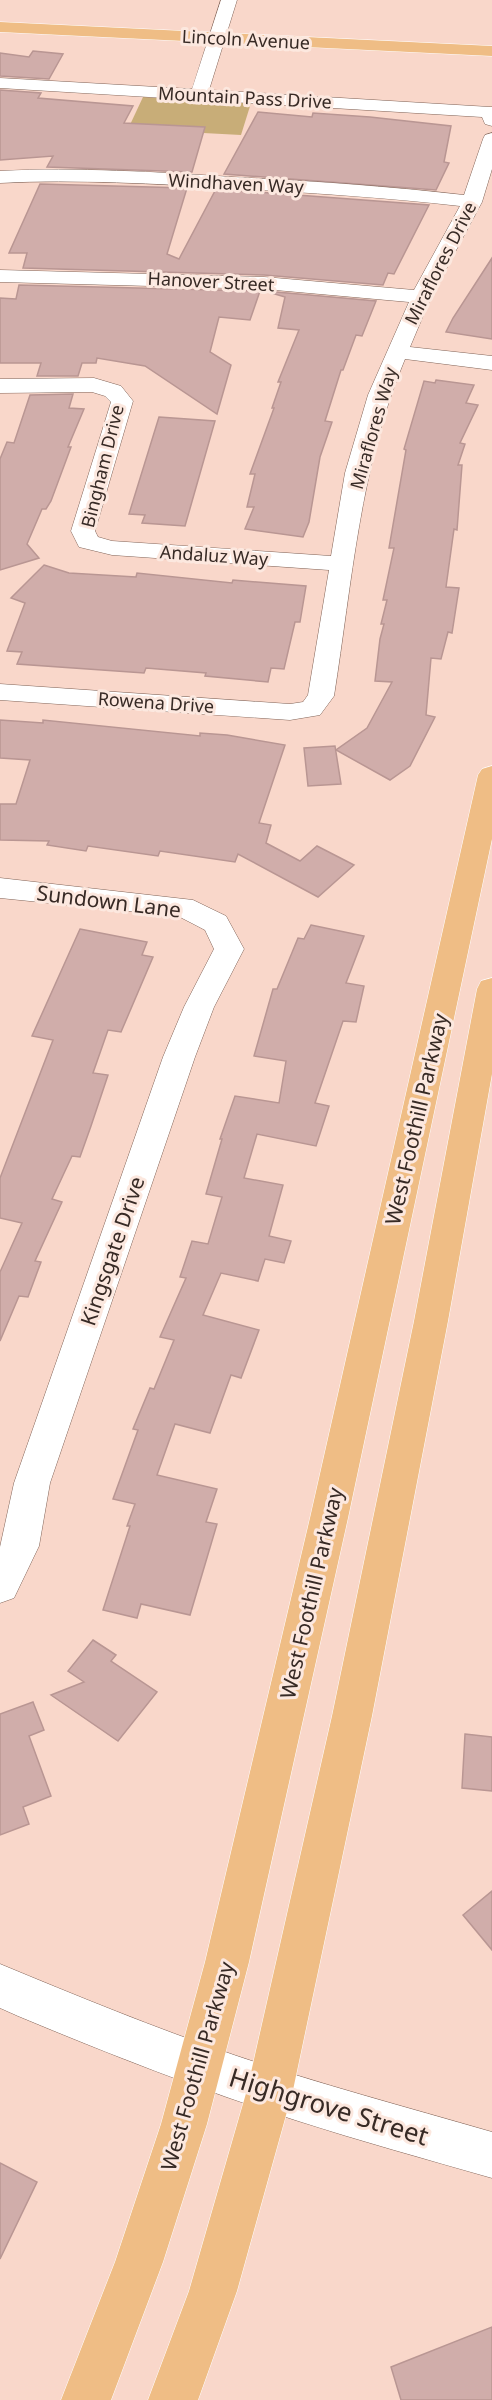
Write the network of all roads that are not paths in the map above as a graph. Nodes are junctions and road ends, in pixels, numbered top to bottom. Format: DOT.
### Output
graph roads {
  1 [pos="229,0"];
  2 [pos="0,27"];
  3 [pos="218,38"];
  4 [pos="492,51"];
  5 [pos="0,83"];
  6 [pos="199,94"];
  7 [pos="491,116"];
  8 [pos="492,139"];
  9 [pos="0,177"];
  10 [pos="472,202"];
  11 [pos="0,276"];
  12 [pos="421,297"];
  13 [pos="397,352"];
  14 [pos="492,363"];
  15 [pos="0,386"];
  16 [pos="88,542"];
  17 [pos="341,564"];
  18 [pos="0,692"];
  19 [pos="492,775"];
  20 [pos="0,888"];
  21 [pos="216,923"];
  22 [pos="492,989"];
  23 [pos="0,1586"];
  24 [pos="0,1986"];
  25 [pos="200,2066"];
  26 [pos="270,2090"];
  27 [pos="492,2155"];
  28 [pos="87,2400"];
  29 [pos="173,2400"];
  1 -- 3 [label="street"];
  2 -- 3 [label="main road, Lincoln Avenue"];
  3 -- 4 [label="main road, Lincoln Avenue"];
  3 -- 6 [label="street"];
  5 -- 6 [label="street, Mountain Pass Drive"];
  6 -- 7 [label="street, Mountain Pass Drive"];
  8 -- 10 [label="street, Miraflores Drive"];
  9 -- 10 [label="street, Windhaven Way"];
  10 -- 12 [label="street, Miraflores Drive"];
  11 -- 12 [label="street, Hanover Street"];
  12 -- 13 [label="street, Miraflores Drive"];
  13 -- 14 [label="street, Miraflores Way"];
  13 -- 17 [label="street, Miraflores Way"];
  15 -- 16 [label="street, Bingham Drive"];
  16 -- 17 [label="street, Andaluz Way"];
  17 -- 18 [label="street, Rowena Drive"];
  19 -- 25 [label="main road, West Foothill Parkway"];
  20 -- 21 [label="street, Sundown Lane"];
  21 -- 23 [label="street, Kingsgate Drive"];
  22 -- 26 [label="main road"];
  24 -- 25 [label="street, Highgrove Street"];
  25 -- 26 [label="street, Highgrove Street"];
  25 -- 28 [label="main road, West Foothill Parkway"];
  26 -- 27 [label="street, Highgrove Street"];
  26 -- 29 [label="main road"];
}
